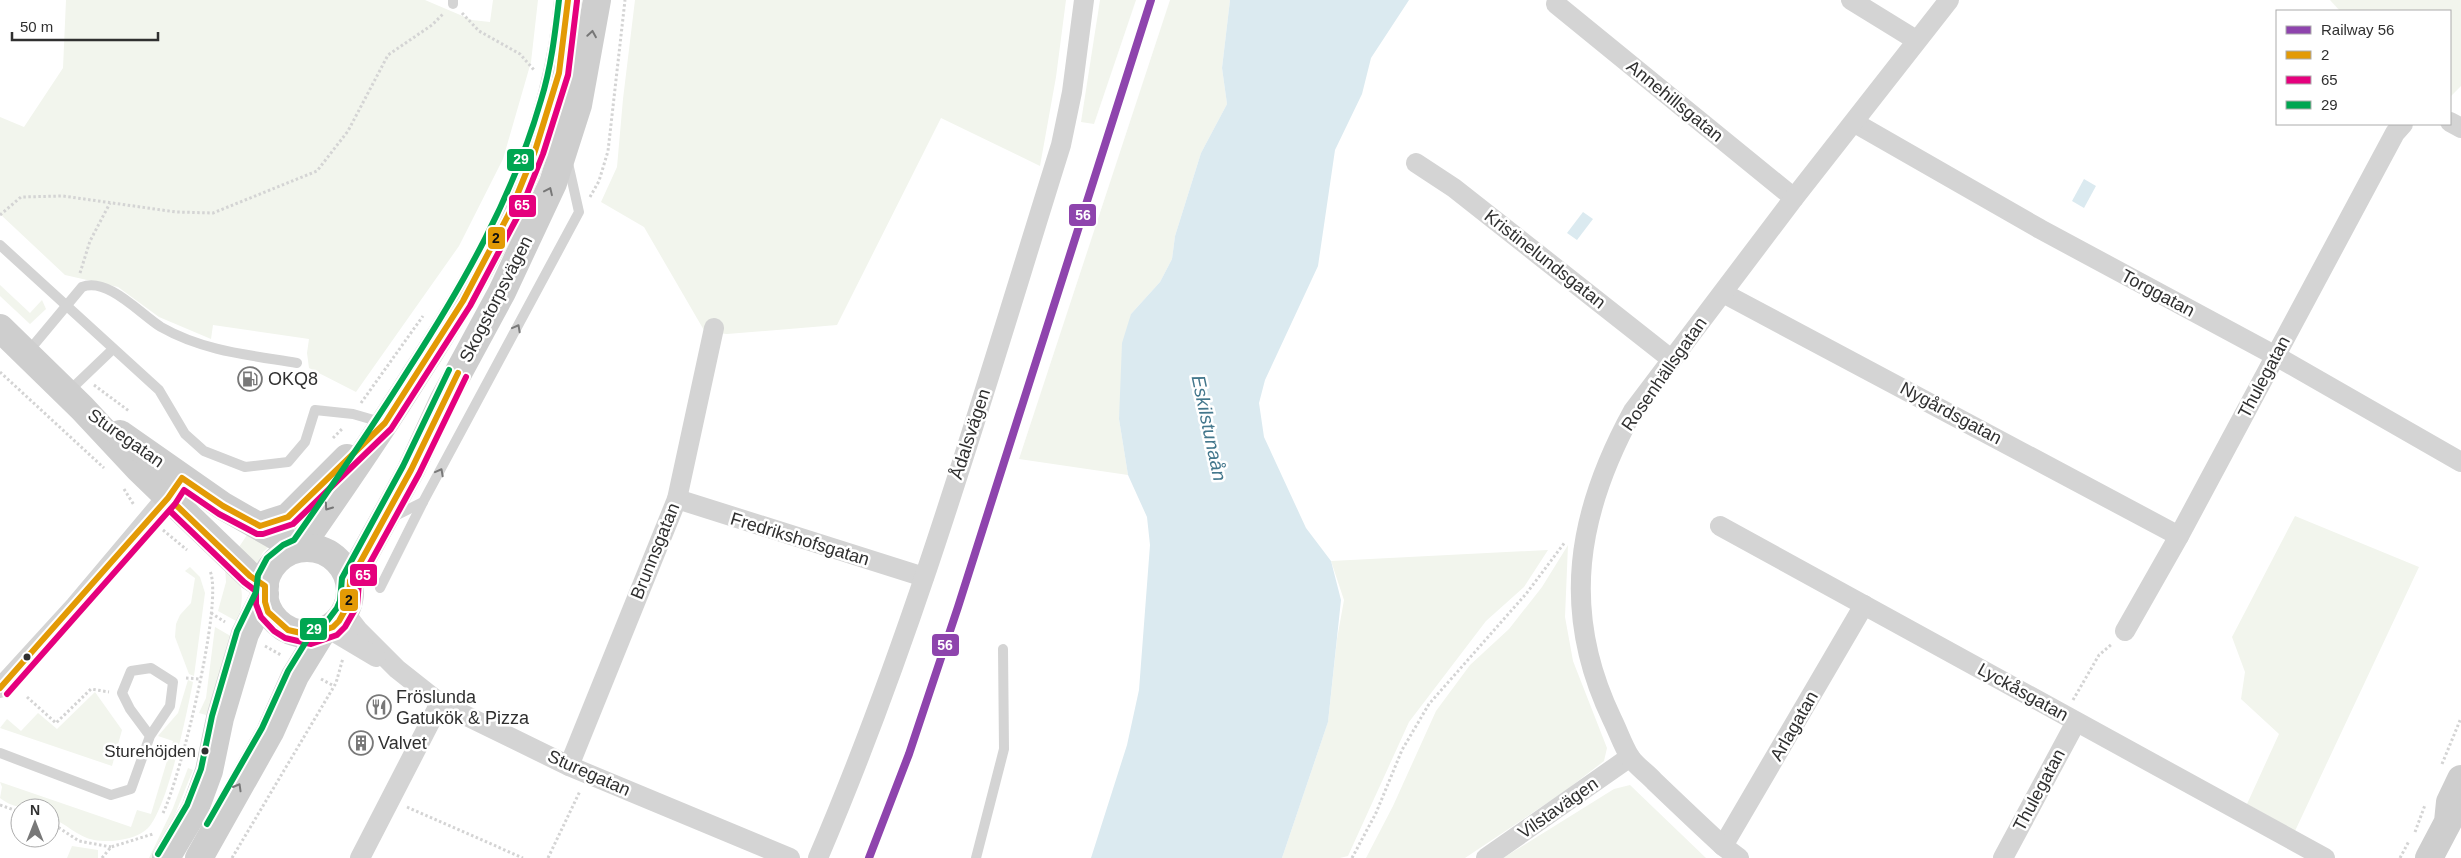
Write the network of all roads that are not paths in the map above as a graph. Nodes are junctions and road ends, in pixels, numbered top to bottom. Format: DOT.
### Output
graph roads {
  1 [pos="568,0"];
  2 [pos="596,0"];
  3 [pos="1084,0"];
  4 [pos="1851,0"];
  5 [pos="1949,0"];
  6 [pos="1556,4"];
  7 [pos="1916,40"];
  8 [pos="1855,122"];
  9 [pos="2402,125"];
  10 [pos="564,148"];
  11 [pos="1416,163"];
  12 [pos="1794,198"];
  13 [pos="0,245"];
  14 [pos="1723,293"];
  15 [pos="66,307"];
  16 [pos="0,328"];
  17 [pos="714,328"];
  18 [pos="114,349"];
  19 [pos="26,354"];
  20 [pos="2276,356"];
  21 [pos="1672,359"];
  22 [pos="296,363"];
  23 [pos="77,392"];
  24 [pos="385,423"];
  25 [pos="2461,462"];
  26 [pos="175,488"];
  27 [pos="677,499"];
  28 [pos="423,502"];
  29 [pos="380,524"];
  30 [pos="260,526"];
  31 [pos="1720,526"];
  32 [pos="2179,536"];
  33 [pos="299,548"];
  34 [pos="924,577"];
  35 [pos="350,581"];
  36 [pos="380,588"];
  37 [pos="265,590"];
  38 [pos="1864,605"];
  39 [pos="337,629"];
  40 [pos="2125,631"];
  41 [pos="1004,649"];
  42 [pos="397,669"];
  43 [pos="0,688"];
  44 [pos="440,703"];
  45 [pos="2070,719"];
  46 [pos="150,736"];
  47 [pos="0,753"];
  48 [pos="1630,757"];
  49 [pos="569,766"];
  50 [pos="2456,790"];
  51 [pos="158,850"];
  52 [pos="2419,851"];
  53 [pos="1731,852"];
  54 [pos="199,858"];
  55 [pos="360,858"];
  56 [pos="790,858"];
  57 [pos="818,858"];
  58 [pos="976,858"];
  59 [pos="1486,858"];
  60 [pos="2003,858"];
  61 [pos="2325,858"];
  1 -- 24 [label="main road, Skogstorpsvägen"];
  10 -- 2 [label="main road, Skogstorpsvägen, one-way"];
  3 -- 34 [label="street, Ådalsvägen"];
  4 -- 7 [label="street"];
  5 -- 7 [label="street, Rosenhällsgatan"];
  6 -- 12 [label="street, Annehillsgatan"];
  7 -- 8 [label="street, Rosenhällsgatan"];
  8 -- 12 [label="street, Rosenhällsgatan"];
  8 -- 20 [label="street, Torggatan"];
  9 -- 20 [label="street, Thulegatan"];
  28 -- 10 [label="lane, one-way"];
  29 -- 10 [label="main road, Skogstorpsvägen, one-way"];
  11 -- 21 [label="street, Kristinelundsgatan"];
  12 -- 14 [label="street, Rosenhällsgatan"];
  13 -- 15 [label="lane"];
  14 -- 21 [label="street, Rosenhällsgatan"];
  14 -- 32 [label="street, Nygårdsgatan"];
  15 -- 18 [label="lane"];
  15 -- 19 [label="lane"];
  15 -- 22 [label="lane"];
  16 -- 19 [label="main road, Sturegatan"];
  17 -- 27 [label="street, Brunnsgatan"];
  18 -- 23 [label="lane"];
  18 -- 24 [label="lane"];
  19 -- 23 [label="main road, Sturegatan"];
  20 -- 25 [label="street, Torggatan"];
  20 -- 32 [label="street, Thulegatan"];
  21 -- 48 [label="street, Rosenhällsgatan"];
  23 -- 26 [label="main road, Sturegatan"];
  24 -- 30 [label="main road"];
  24 -- 33 [label="main road, Skogstorpsvägen, one-way"];
  26 -- 30 [label="main road, Sturegatan"];
  26 -- 37 [label="main road, Sturegatan"];
  26 -- 43 [label="street"];
  27 -- 34 [label="street, Fredrikshofsgatan"];
  27 -- 49 [label="street, Brunnsgatan"];
  28 -- 29 [label="lane"];
  28 -- 36 [label="lane"];
  29 -- 35 [label="main road, Skogstorpsvägen"];
  30 -- 33 [label="main road, Sturegatan"];
  31 -- 38 [label="street, Lyckåsgatan"];
  32 -- 40 [label="street, Thulegatan"];
  33 -- 35 [label="main road"];
  33 -- 37 [label="main road"];
  34 -- 57 [label="street, Ådalsvägen"];
  35 -- 39 [label="main road"];
  37 -- 39 [label="main road"];
  37 -- 51 [label="main road"];
  38 -- 45 [label="street, Lyckåsgatan"];
  38 -- 53 [label="street, Arlagatan"];
  39 -- 42 [label="street, Sturegatan"];
  39 -- 42 [label="street, Sturegatan"];
  54 -- 39 [label="main road, one-way"];
  41 -- 58 [label="lane"];
  42 -- 44 [label="street, Sturegatan"];
  44 -- 49 [label="street, Sturegatan"];
  44 -- 55 [label="street"];
  45 -- 60 [label="street, Thulegatan"];
  45 -- 61 [label="street, Lyckåsgatan"];
  46 -- 46 [label="lane"];
  46 -- 47 [label="lane"];
  48 -- 53 [label="street, Rosenhällsgatan"];
  48 -- 59 [label="street, Vilstavägen"];
  49 -- 56 [label="street, Sturegatan"];
  50 -- 52 [label="main road"];
}
